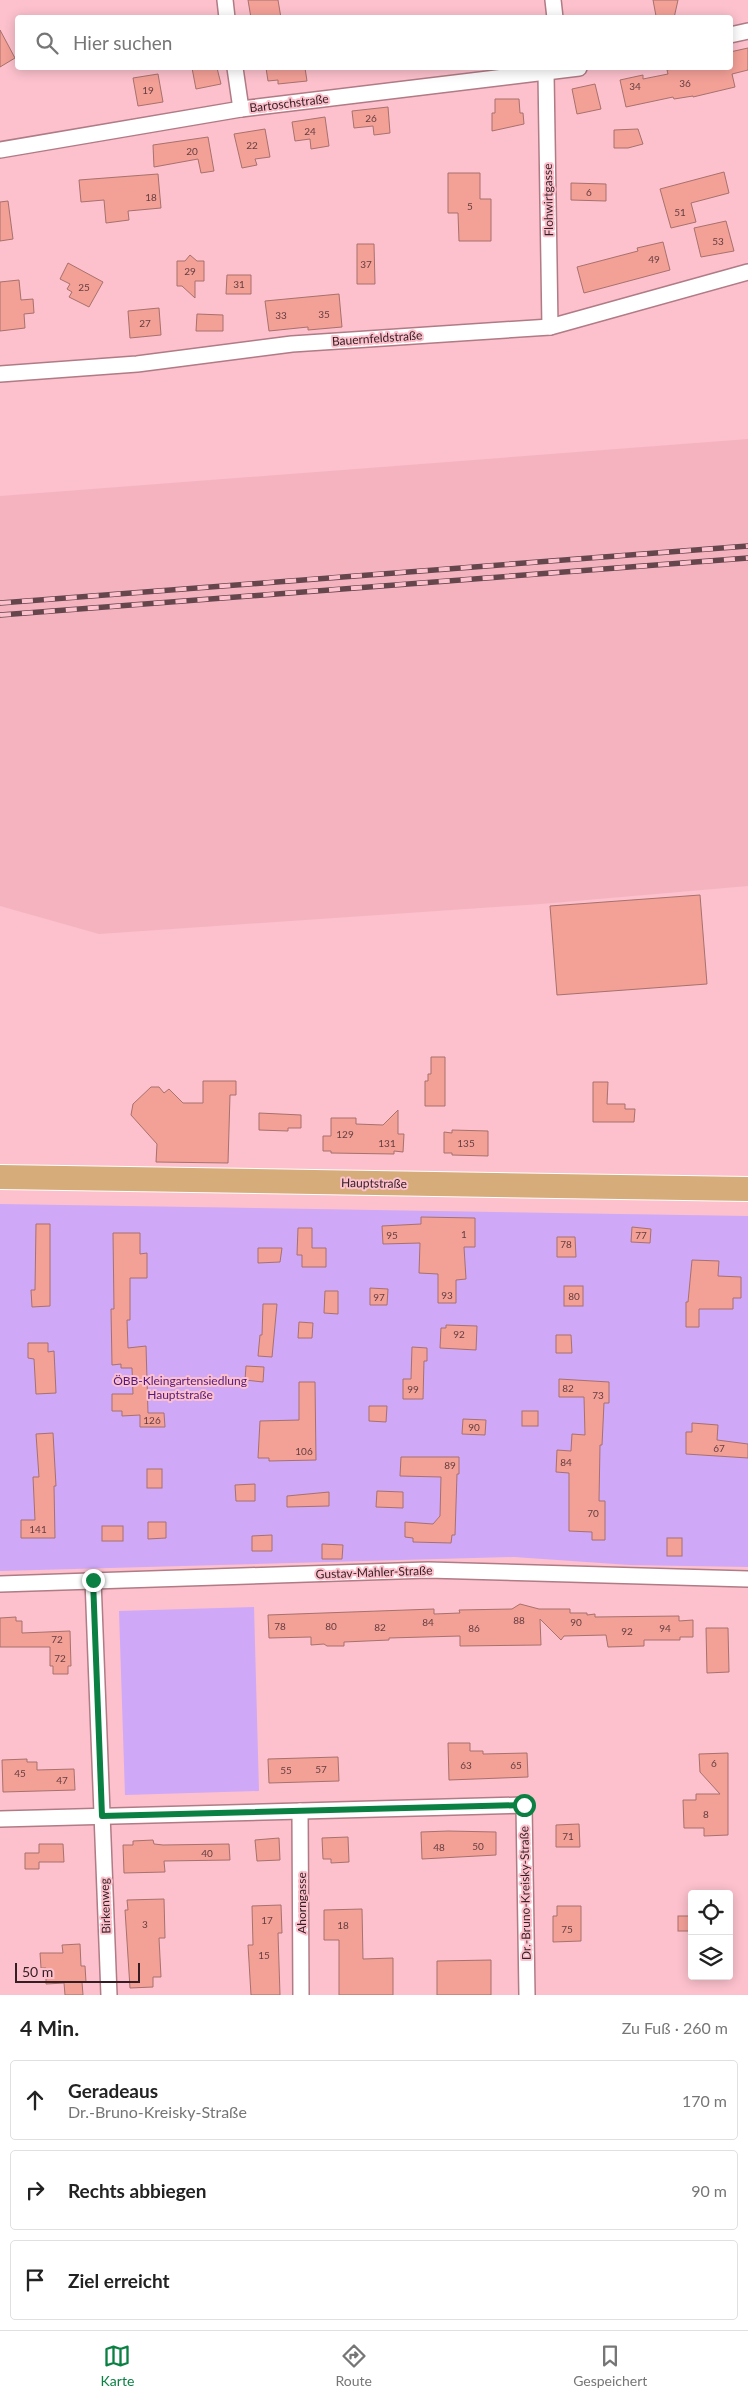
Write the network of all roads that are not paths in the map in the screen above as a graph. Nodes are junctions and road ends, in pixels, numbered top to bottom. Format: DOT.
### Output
graph roads {
  1 [pos="225,0"];
  2 [pos="553,0"];
  3 [pos="227,15"];
  4 [pos="555,15"];
  5 [pos="748,31"];
  6 [pos="733,34"];
  7 [pos="235,70"];
  8 [pos="558,70"];
  9 [pos="546,73"];
  10 [pos="241,109"];
  11 [pos="0,150"];
  12 [pos="748,272"];
  13 [pos="550,326"];
  14 [pos="0,374"];
  15 [pos="0,1177"];
  16 [pos="748,1189"];
  17 [pos="748,1579"];
  18 [pos="93,1580"];
  19 [pos="0,1584"];
  20 [pos="300,1811"];
  21 [pos="102,1816"];
  22 [pos="0,1819"];
  23 [pos="109,1995"];
  24 [pos="301,1995"];
  25 [pos="527,1995"];
  1 -- 3 [label="street"];
  2 -- 4 [label="street"];
  5 -- 6 [label="street"];
  7 -- 10 [label="street"];
  8 -- 9 [label="street, Bartoschstraße"];
  9 -- 10 [label="street, Bartoschstraße"];
  9 -- 13 [label="street, Flohwirtgasse"];
  10 -- 11 [label="street, Bartoschstraße"];
  12 -- 13 [label="street, Bauernfeldstraße"];
  13 -- 14 [label="street, Bauernfeldstraße"];
  15 -- 16 [label="main road, Hauptstraße"];
  17 -- 18 [label="street, Gustav-Mahler-Straße"];
  18 -- 19 [label="street, Gustav-Mahler-Straße"];
  18 -- 21 [label="street, Birkenweg"];
  20 -- 21 [label="street, Dr.-Bruno-Kreisky-Straße"];
  20 -- 24 [label="street, Ahorngasse"];
  20 -- 25 [label="street, Dr.-Bruno-Kreisky-Straße"];
  21 -- 22 [label="street, Dr.-Bruno-Kreisky-Straße"];
  21 -- 23 [label="street, Birkenweg"];
}
